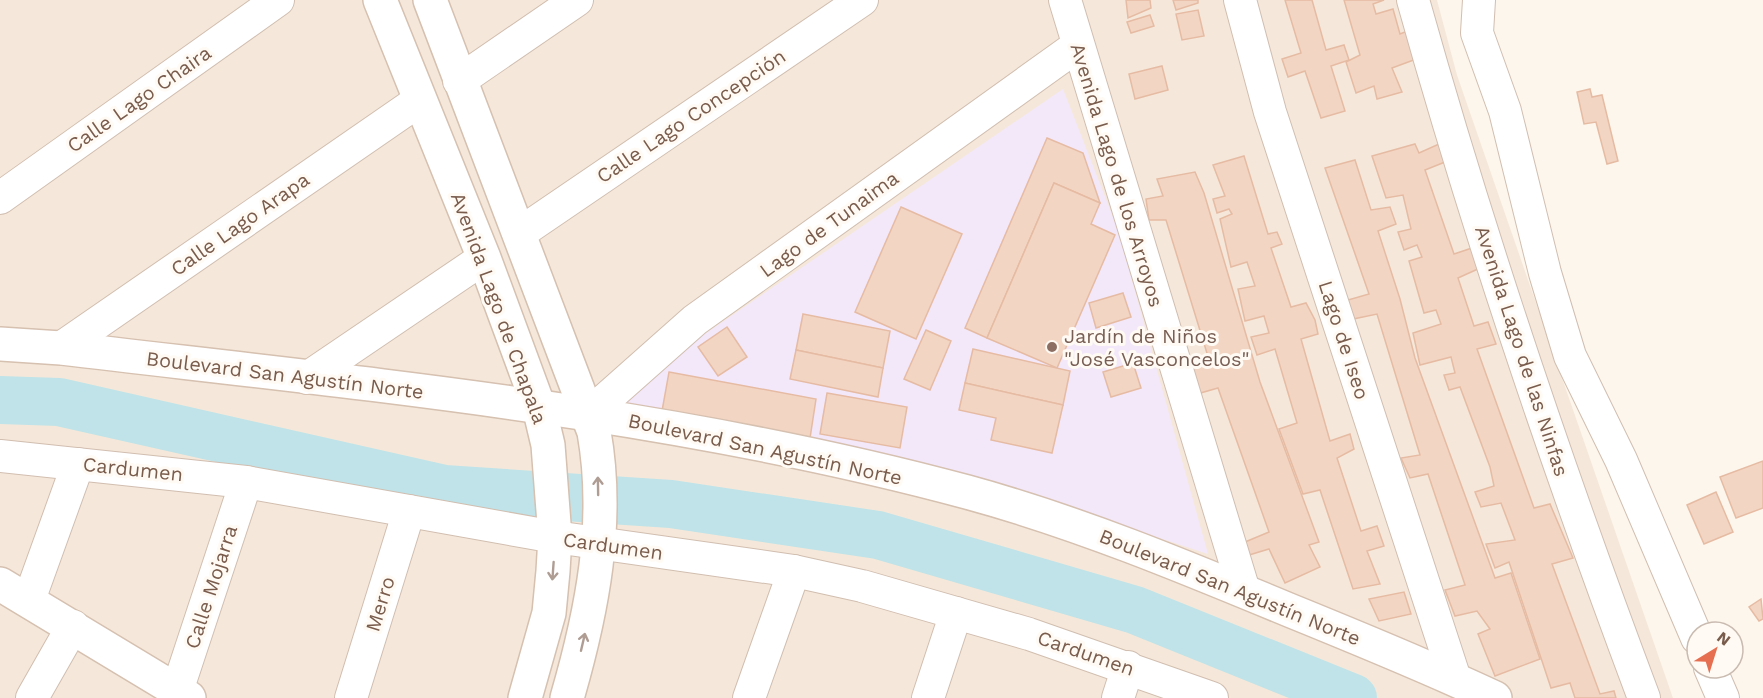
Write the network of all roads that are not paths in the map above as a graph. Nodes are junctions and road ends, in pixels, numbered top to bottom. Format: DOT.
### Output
graph roads {
  1 [pos="278,0"];
  2 [pos="380,0"];
  3 [pos="430,0"];
  4 [pos="577,0"];
  5 [pos="862,0"];
  6 [pos="1065,0"];
  7 [pos="1240,0"];
  8 [pos="1413,0"];
  9 [pos="1479,0"];
  10 [pos="1077,46"];
  11 [pos="459,81"];
  12 [pos="420,100"];
  13 [pos="0,198"];
  14 [pos="520,232"];
  15 [pos="484,258"];
  16 [pos="0,344"];
  17 [pos="61,348"];
  18 [pos="307,378"];
  19 [pos="539,407"];
  20 [pos="589,414"];
  21 [pos="0,456"];
  22 [pos="78,464"];
  23 [pos="246,482"];
  24 [pos="410,511"];
  25 [pos="554,525"];
  26 [pos="599,532"];
  27 [pos="794,571"];
  28 [pos="0,584"];
  29 [pos="1244,591"];
  30 [pos="29,600"];
  31 [pos="956,613"];
  32 [pos="1689,620"];
  33 [pos="73,626"];
  34 [pos="1128,667"];
  35 [pos="1455,679"];
  36 [pos="1715,680"];
  37 [pos="183,694"];
  38 [pos="41,695"];
  39 [pos="351,698"];
  40 [pos="525,698"];
  41 [pos="567,698"];
  42 [pos="748,698"];
  43 [pos="928,698"];
  44 [pos="1118,698"];
  45 [pos="1212,698"];
  46 [pos="1495,698"];
  47 [pos="1644,698"];
  48 [pos="1723,698"];
  1 -- 13 [label="street, Calle Lago Chaira"];
  2 -- 12 [label="main road, Avenida Lago de Chapala"];
  3 -- 11 [label="main road"];
  4 -- 11 [label="street"];
  5 -- 14 [label="street, Calle Lago Concepción"];
  6 -- 10 [label="street, Avenida Lago de los Arroyos"];
  7 -- 35 [label="street, Lago de Iseo"];
  8 -- 47 [label="street, Avenida Lago de las Ninfas"];
  9 -- 32 [label="street"];
  10 -- 20 [label="street, Lago de Tunaima"];
  10 -- 29 [label="street, Avenida Lago de los Arroyos"];
  11 -- 14 [label="main road"];
  12 -- 15 [label="main road, Avenida Lago de Chapala"];
  12 -- 17 [label="street, Calle Lago Arapa"];
  14 -- 20 [label="main road"];
  15 -- 18 [label="street"];
  15 -- 19 [label="main road, Avenida Lago de Chapala"];
  16 -- 17 [label="main road, Boulevard San Agustín Norte"];
  17 -- 18 [label="main road, Boulevard San Agustín Norte"];
  18 -- 19 [label="main road, Boulevard San Agustín Norte"];
  19 -- 20 [label="main road, Boulevard San Agustín Norte"];
  19 -- 25 [label="main road, Avenida Lago de Chapala"];
  26 -- 20 [label="main road, one-way"];
  20 -- 29 [label="main road, Boulevard San Agustín Norte"];
  21 -- 22 [label="street, Cardumen"];
  22 -- 23 [label="street, Cardumen"];
  22 -- 30 [label="street"];
  23 -- 24 [label="street, Cardumen"];
  23 -- 37 [label="street, Calle Mojarra"];
  24 -- 25 [label="street, Cardumen"];
  24 -- 39 [label="street, Merro"];
  25 -- 26 [label="street, Cardumen"];
  25 -- 40 [label="main road, Avenida Lago de Chapala, one-way"];
  26 -- 27 [label="street, Cardumen"];
  41 -- 26 [label="main road, one-way"];
  27 -- 31 [label="street, Cardumen"];
  27 -- 42 [label="street"];
  28 -- 30 [label="main road"];
  29 -- 35 [label="main road, Boulevard San Agustín Norte"];
  30 -- 33 [label="main road"];
  31 -- 34 [label="street, Cardumen"];
  31 -- 43 [label="street"];
  33 -- 37 [label="main road"];
  33 -- 38 [label="street"];
  34 -- 44 [label="street"];
  34 -- 45 [label="street, Cardumen"];
  35 -- 46 [label="main road, Boulevard San Agustín Norte"];
  36 -- 48 [label="street"];
}
